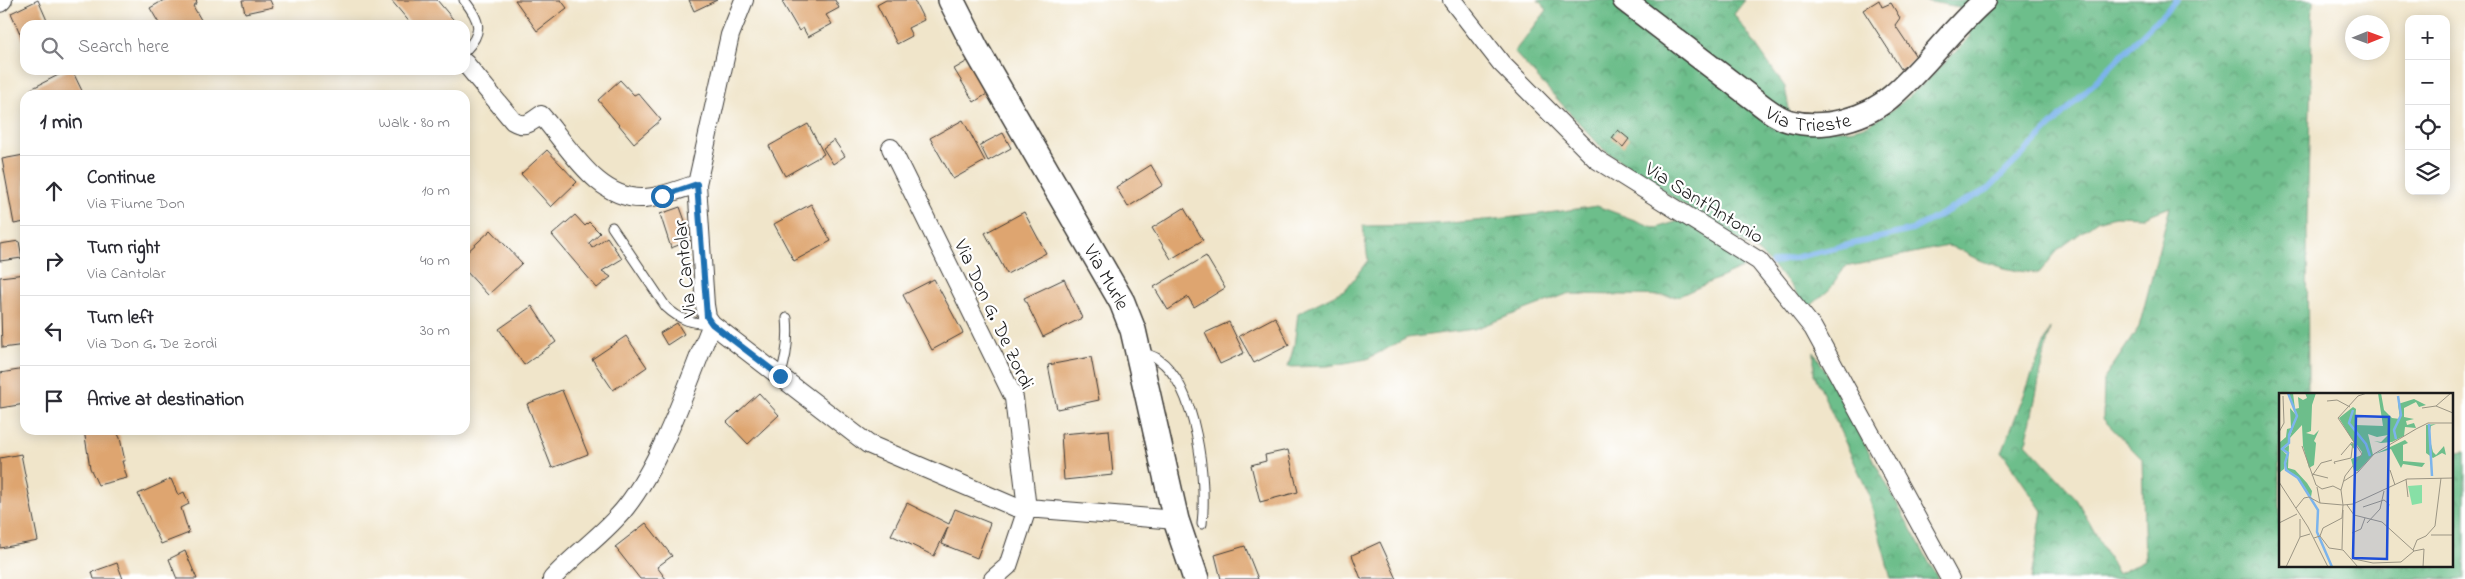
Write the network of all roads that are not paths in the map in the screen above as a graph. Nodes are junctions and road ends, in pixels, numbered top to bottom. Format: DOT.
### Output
graph roads {
  1 [pos="3,0"];
  2 [pos="464,0"];
  3 [pos="744,0"];
  4 [pos="952,0"];
  5 [pos="1452,0"];
  6 [pos="1624,0"];
  7 [pos="1986,0"];
  8 [pos="0,3"];
  9 [pos="470,46"];
  10 [pos="470,69"];
  11 [pos="891,148"];
  12 [pos="697,184"];
  13 [pos="612,228"];
  14 [pos="787,318"];
  15 [pos="712,324"];
  16 [pos="1138,351"];
  17 [pos="780,376"];
  18 [pos="1027,508"];
  19 [pos="1176,520"];
  20 [pos="1202,524"];
  21 [pos="552,579"];
  22 [pos="993,579"];
  23 [pos="1196,579"];
  24 [pos="1950,579"];
  1 -- 8 [label="street"];
  2 -- 9 [label="lane"];
  3 -- 12 [label="street, Via Cantolar"];
  4 -- 16 [label="main road, Via Murle"];
  5 -- 24 [label="street, Via Sant'Antonio"];
  6 -- 7 [label="street, Via Trieste"];
  10 -- 12 [label="street"];
  11 -- 18 [label="street, Via Don G. De Zordi"];
  12 -- 15 [label="street, Via Cantolar"];
  13 -- 15 [label="lane"];
  14 -- 17 [label="lane"];
  15 -- 17 [label="street"];
  15 -- 21 [label="street, Via Cantolar"];
  16 -- 19 [label="main road, Via Murle"];
  16 -- 20 [label="lane"];
  17 -- 18 [label="street"];
  18 -- 19 [label="street"];
  18 -- 22 [label="street, Via Don G. De Zordi"];
  19 -- 23 [label="main road, Via Murle"];
}
